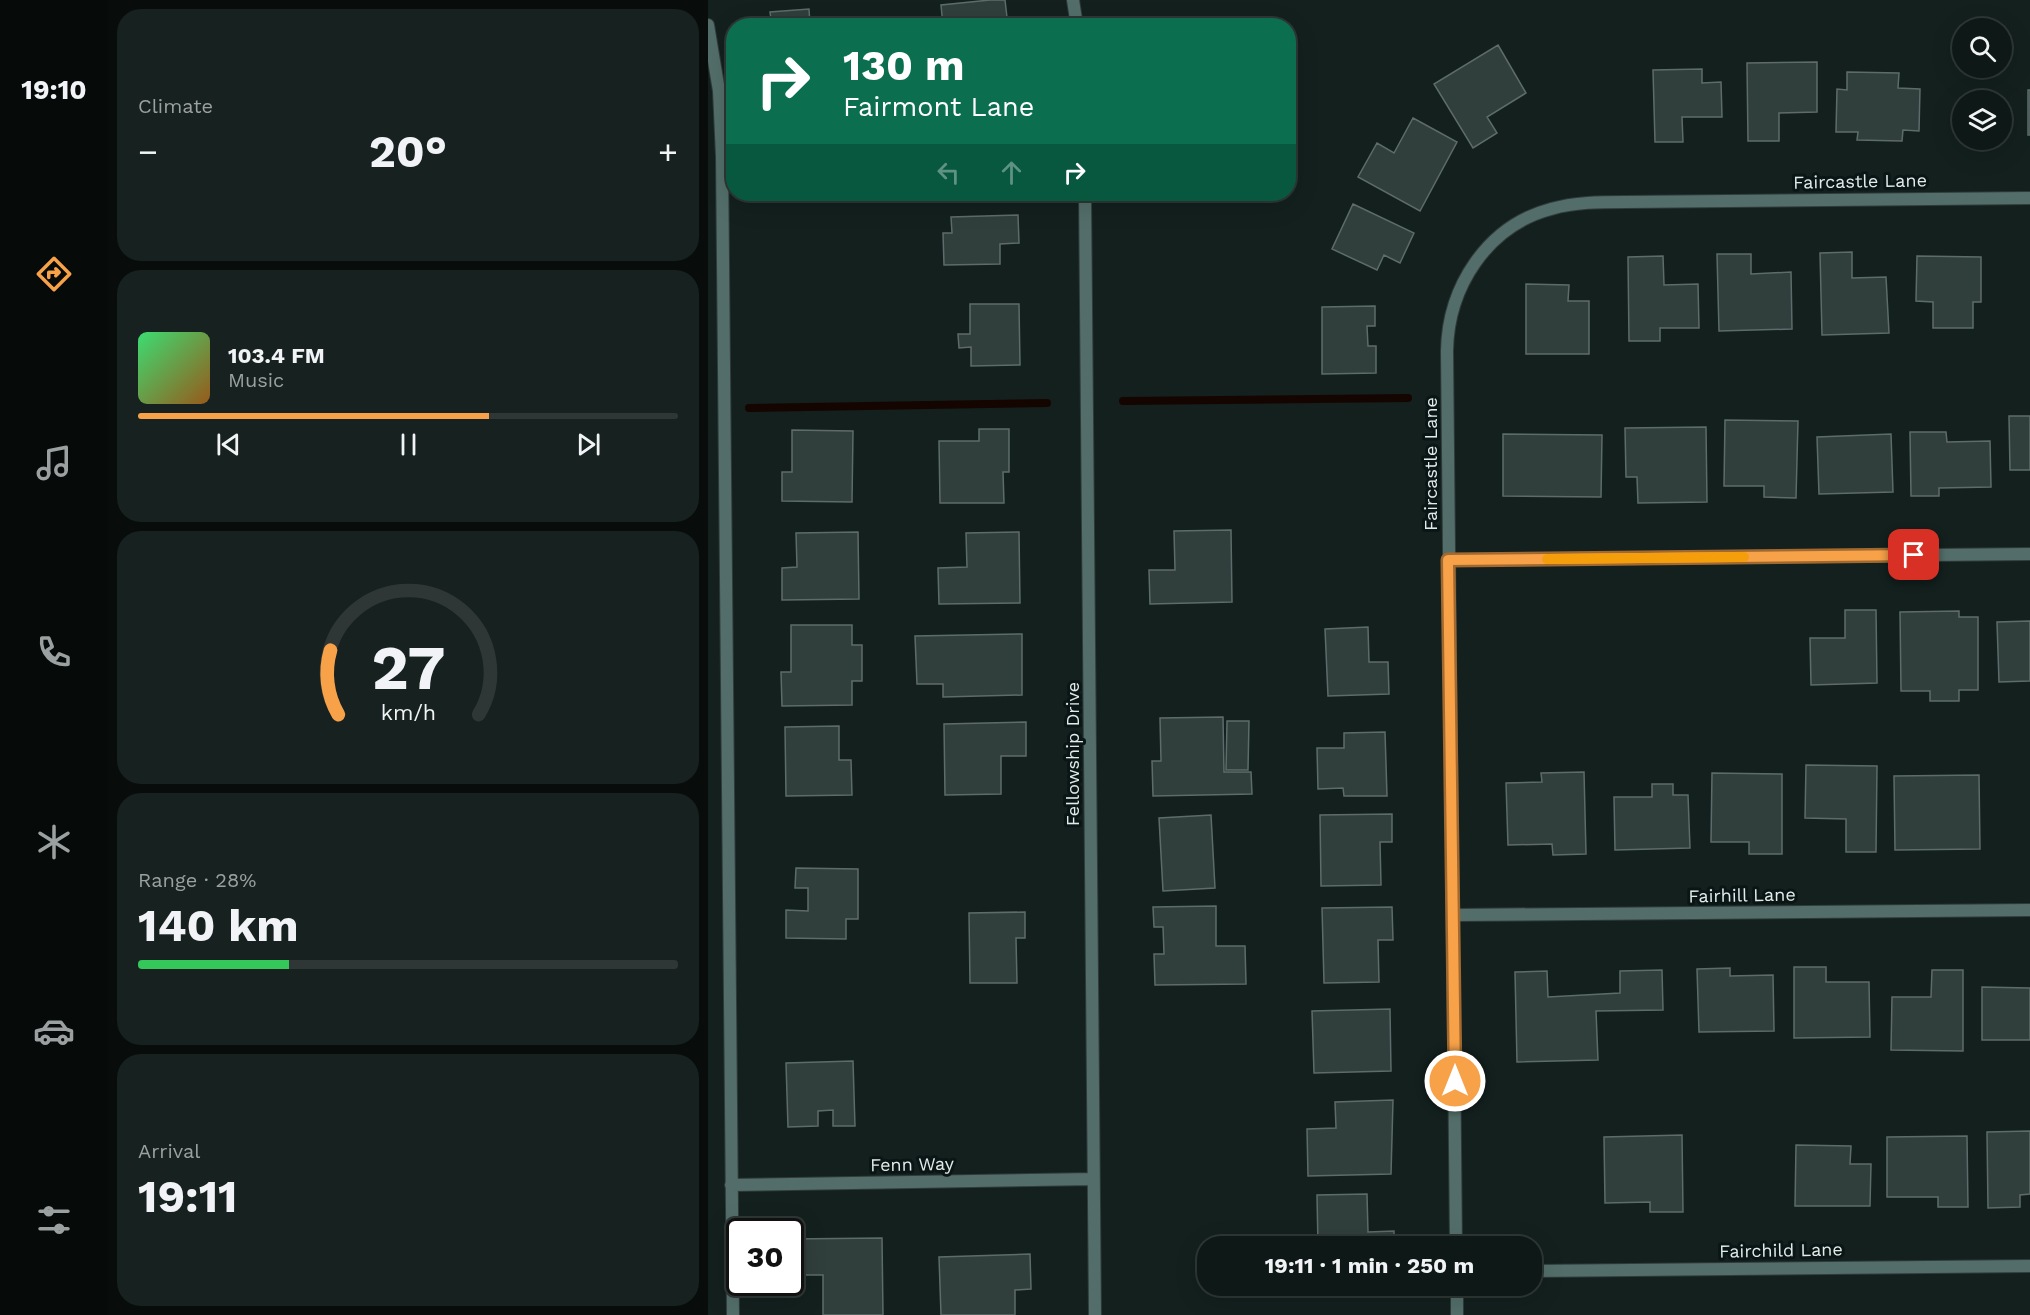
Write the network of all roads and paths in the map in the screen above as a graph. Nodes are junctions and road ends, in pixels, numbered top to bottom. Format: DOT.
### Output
graph roads {
  1 [pos="1073,0"];
  2 [pos="1076,18"];
  3 [pos="708,25"];
  4 [pos="2030,198"];
  5 [pos="1085,201"];
  6 [pos="2030,554"];
  7 [pos="1448,560"];
  8 [pos="2030,910"];
  9 [pos="1454,915"];
  10 [pos="1093,1179"];
  11 [pos="731,1185"];
  12 [pos="1456,1236"];
  13 [pos="2030,1266"];
  14 [pos="1542,1270"];
  15 [pos="1457,1296"];
  16 [pos="732,1315"];
  17 [pos="1095,1315"];
  18 [pos="1457,1315"];
  1 -- 2 [label="street"];
  3 -- 11 [label="street"];
  4 -- 7 [label="street, Faircastle Lane"];
  5 -- 10 [label="street, Fellowship Drive"];
  6 -- 7 [label="street"];
  7 -- 9 [label="street, Faircastle Lane"];
  8 -- 9 [label="street, Fairhill Lane"];
  9 -- 12 [label="street, Faircastle Lane"];
  10 -- 11 [label="street, Fenn Way"];
  10 -- 17 [label="street, Fellowship Drive"];
  11 -- 16 [label="street"];
  13 -- 14 [label="street, Fairchild Lane"];
  15 -- 18 [label="street"];
}
